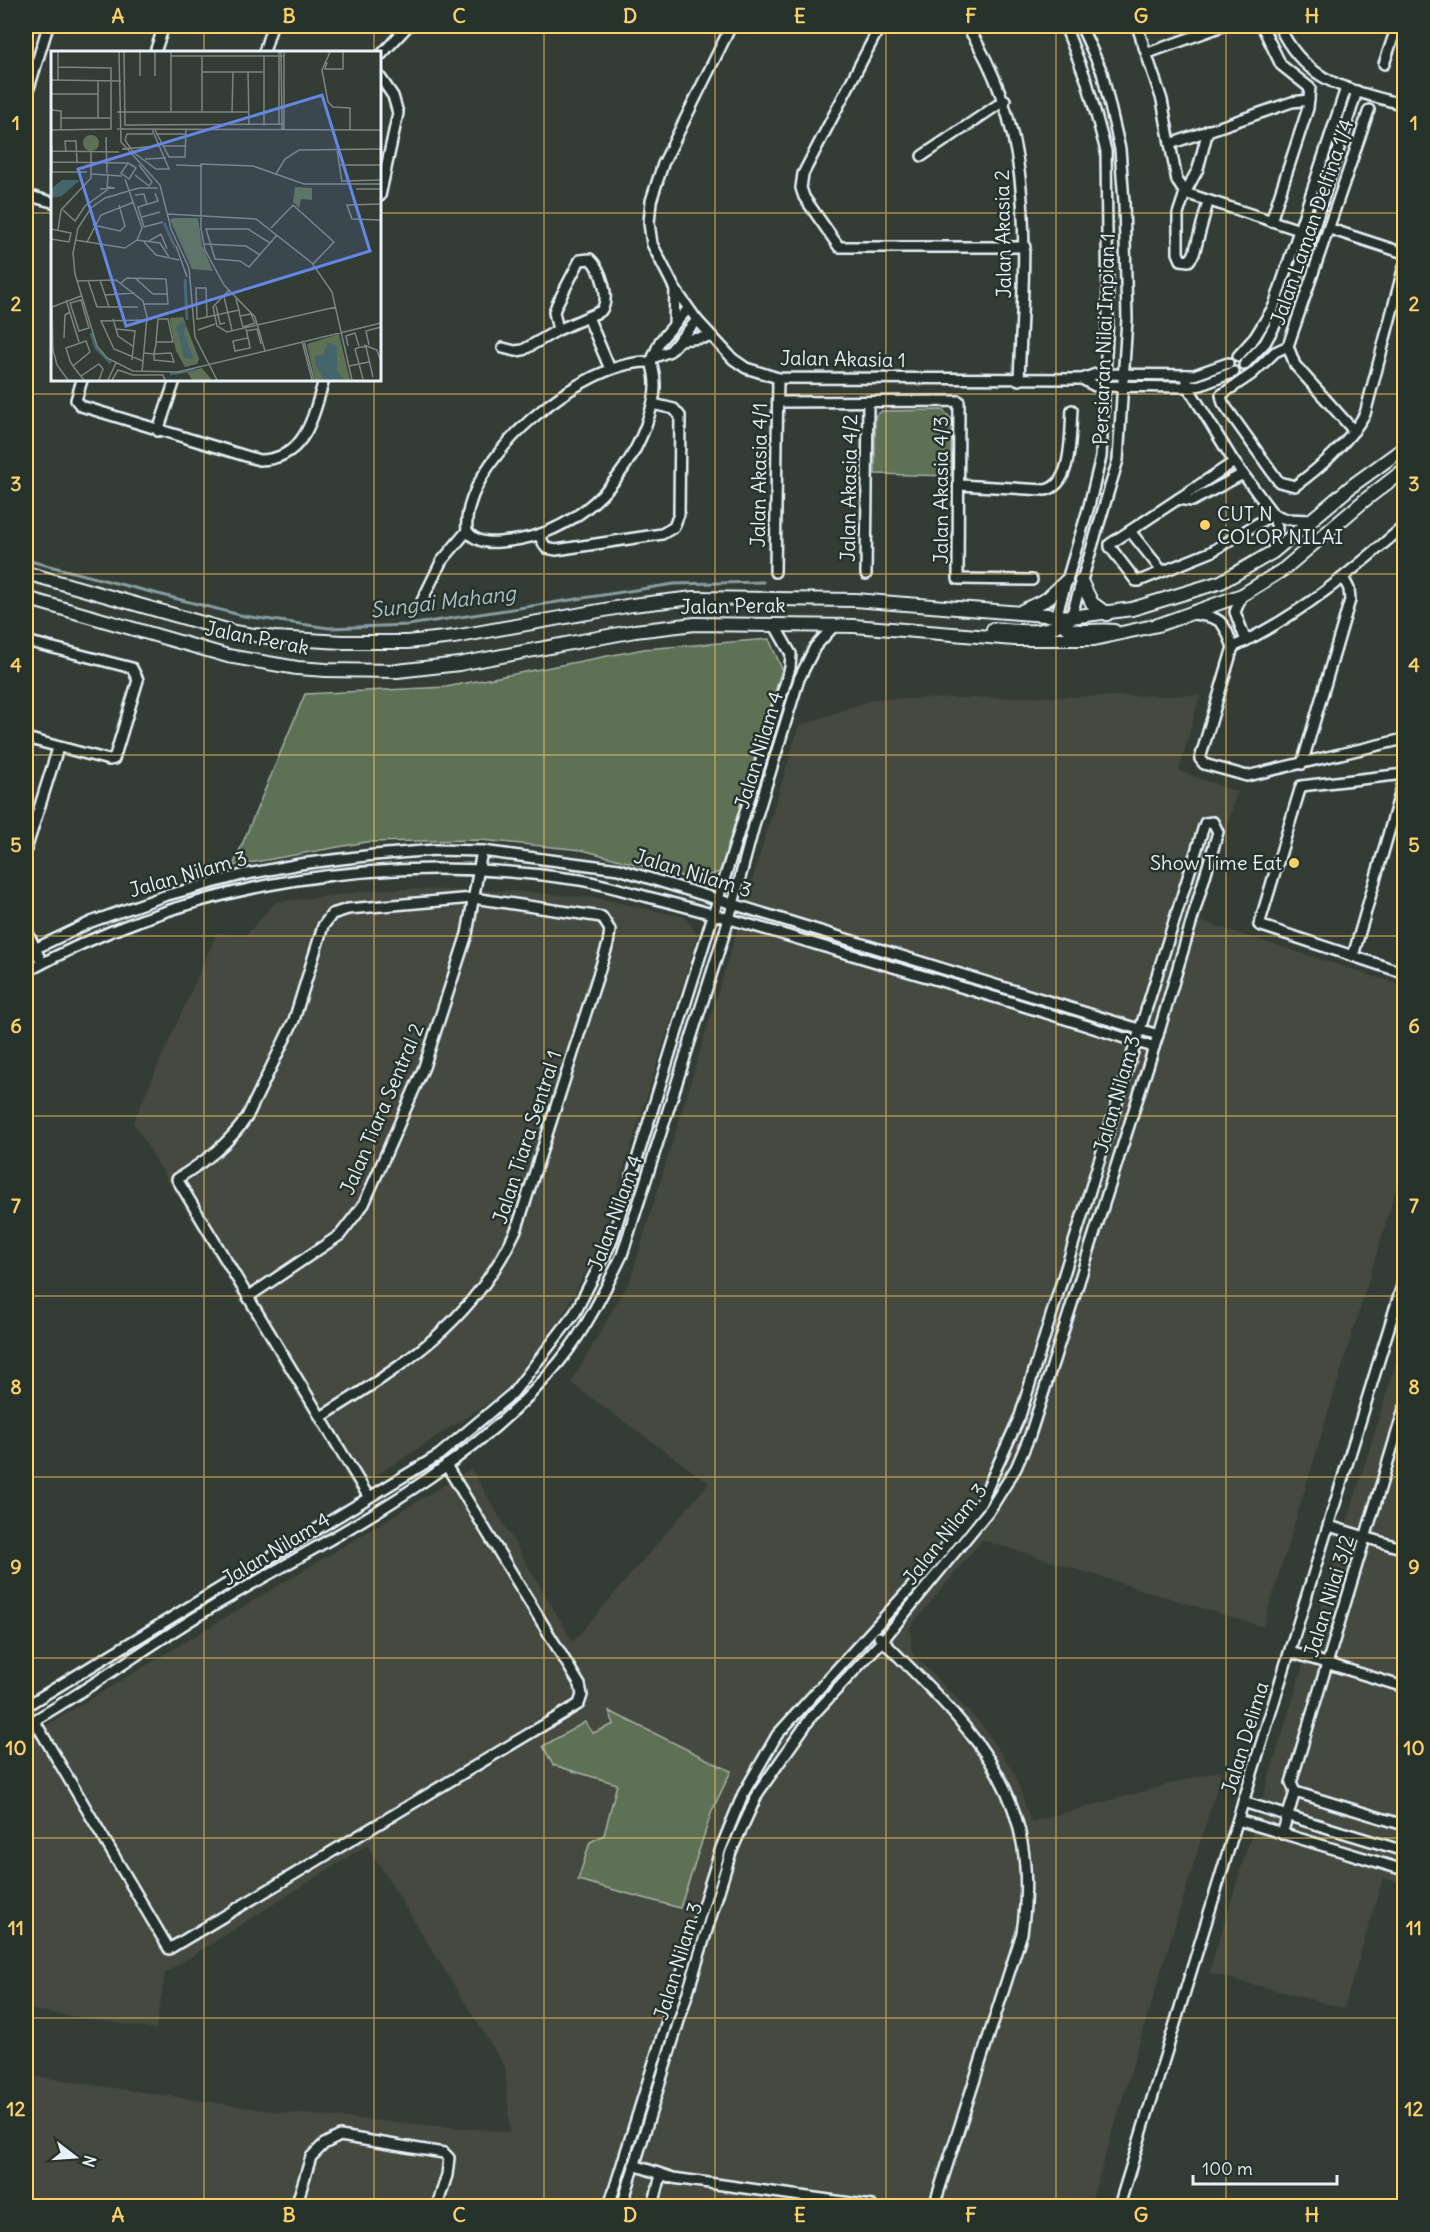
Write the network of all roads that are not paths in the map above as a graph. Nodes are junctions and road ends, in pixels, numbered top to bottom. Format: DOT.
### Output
graph roads {
  1 [pos="48,26"];
  2 [pos="164,26"];
  3 [pos="272,26"];
  4 [pos="408,26"];
  5 [pos="731,26"];
  6 [pos="880,26"];
  7 [pos="968,26"];
  8 [pos="1065,26"];
  9 [pos="1081,26"];
  10 [pos="1137,26"];
  11 [pos="1223,26"];
  12 [pos="1262,26"];
  13 [pos="1279,26"];
  14 [pos="1397,26"];
  15 [pos="155,51"];
  16 [pos="264,51"];
  17 [pos="1148,53"];
  18 [pos="381,55"];
  19 [pos="1384,64"];
  20 [pos="381,78"];
  21 [pos="1346,88"];
  22 [pos="1357,91"];
  23 [pos="26,98"];
  24 [pos="1005,100"];
  25 [pos="1309,100"];
  26 [pos="1404,105"];
  27 [pos="1369,110"];
  28 [pos="1208,130"];
  29 [pos="1170,144"];
  30 [pos="922,156"];
  31 [pos="381,190"];
  32 [pos="1185,193"];
  33 [pos="26,195"];
  34 [pos="51,202"];
  35 [pos="1208,202"];
  36 [pos="1271,221"];
  37 [pos="1330,229"];
  38 [pos="1301,230"];
  39 [pos="1312,234"];
  40 [pos="1025,247"];
  41 [pos="1404,253"];
  42 [pos="1404,266"];
  43 [pos="675,289"];
  44 [pos="688,309"];
  45 [pos="588,317"];
  46 [pos="697,320"];
  47 [pos="674,325"];
  48 [pos="558,330"];
  49 [pos="712,337"];
  50 [pos="679,340"];
  51 [pos="1288,346"];
  52 [pos="503,348"];
  53 [pos="1238,356"];
  54 [pos="653,360"];
  55 [pos="1228,363"];
  56 [pos="1244,365"];
  57 [pos="610,369"];
  58 [pos="1234,372"];
  59 [pos="1106,374"];
  60 [pos="1124,375"];
  61 [pos="1186,375"];
  62 [pos="778,378"];
  63 [pos="1082,379"];
  64 [pos="1019,380"];
  65 [pos="82,381"];
  66 [pos="175,381"];
  67 [pos="324,381"];
  68 [pos="1106,386"];
  69 [pos="1123,386"];
  70 [pos="1188,387"];
  71 [pos="778,402"];
  72 [pos="868,403"];
  73 [pos="653,404"];
  74 [pos="1072,410"];
  75 [pos="158,431"];
  76 [pos="1354,431"];
  77 [pos="1404,448"];
  78 [pos="1234,462"];
  79 [pos="1404,470"];
  80 [pos="1243,474"];
  81 [pos="959,485"];
  82 [pos="1178,499"];
  83 [pos="1273,514"];
  84 [pos="1312,520"];
  85 [pos="1404,526"];
  86 [pos="467,531"];
  87 [pos="1130,531"];
  88 [pos="539,535"];
  89 [pos="1273,552"];
  90 [pos="1162,571"];
  91 [pos="775,572"];
  92 [pos="26,573"];
  93 [pos="866,574"];
  94 [pos="1344,579"];
  95 [pos="1032,580"];
  96 [pos="1066,581"];
  97 [pos="1081,581"];
  98 [pos="1242,595"];
  99 [pos="26,598"];
  100 [pos="419,607"];
  101 [pos="1021,612"];
  102 [pos="1107,614"];
  103 [pos="1194,614"];
  104 [pos="1063,620"];
  105 [pos="774,624"];
  106 [pos="834,626"];
  107 [pos="951,632"];
  108 [pos="1127,633"];
  109 [pos="1246,641"];
  110 [pos="26,642"];
  111 [pos="1233,647"];
  112 [pos="26,738"];
  113 [pos="1404,739"];
  114 [pos="58,748"];
  115 [pos="1302,764"];
  116 [pos="1404,774"];
  117 [pos="1404,780"];
  118 [pos="26,850"];
  119 [pos="482,851"];
  120 [pos="479,869"];
  121 [pos="473,898"];
  122 [pos="718,900"];
  123 [pos="733,904"];
  124 [pos="714,913"];
  125 [pos="729,919"];
  126 [pos="26,929"];
  127 [pos="35,948"];
  128 [pos="26,953"];
  129 [pos="1353,956"];
  130 [pos="42,963"];
  131 [pos="26,972"];
  132 [pos="1404,973"];
  133 [pos="1140,1029"];
  134 [pos="1158,1035"];
  135 [pos="1136,1041"];
  136 [pos="1154,1047"];
  137 [pos="1404,1279"];
  138 [pos="249,1297"];
  139 [pos="1404,1409"];
  140 [pos="321,1417"];
  141 [pos="446,1466"];
  142 [pos="368,1496"];
  143 [pos="1329,1526"];
  144 [pos="1366,1537"];
  145 [pos="1404,1549"];
  146 [pos="873,1631"];
  147 [pos="883,1640"];
  148 [pos="1290,1652"];
  149 [pos="1327,1664"];
  150 [pos="1404,1687"];
  151 [pos="26,1706"];
  152 [pos="30,1723"];
  153 [pos="1295,1792"];
  154 [pos="1244,1802"];
  155 [pos="1287,1816"];
  156 [pos="1238,1820"];
  157 [pos="1404,1825"];
  158 [pos="1282,1833"];
  159 [pos="1404,1851"];
  160 [pos="1404,1870"];
  161 [pos="634,2165"];
  162 [pos="661,2175"];
  163 [pos="793,2202"];
  164 [pos="296,2206"];
  165 [pos="437,2206"];
  166 [pos="609,2206"];
  167 [pos="622,2206"];
  168 [pos="653,2206"];
  169 [pos="872,2206"];
  170 [pos="934,2206"];
  171 [pos="1119,2206"];
  1 -- 23 [label="street"];
  2 -- 15 [label="street"];
  3 -- 16 [label="street"];
  4 -- 18 [label="street"];
  5 -- 43 [label="street, Jalan Akasia 1"];
  6 -- 40 [label="street"];
  7 -- 24 [label="street, Jalan Akasia 2"];
  8 -- 59 [label="street, Persiaran Nilai Impian 1"];
  9 -- 60 [label="street, Persiaran Nilai Impian 1"];
  10 -- 17 [label="street"];
  11 -- 17 [label="street"];
  12 -- 25 [label="street"];
  13 -- 21 [label="street"];
  14 -- 19 [label="street"];
  17 -- 29 [label="street"];
  20 -- 31 [label="street"];
  21 -- 22 [label="street"];
  21 -- 38 [label="street"];
  22 -- 26 [label="street"];
  22 -- 39 [label="street"];
  24 -- 30 [label="street"];
  24 -- 40 [label="street, Jalan Akasia 2"];
  25 -- 28 [label="street"];
  25 -- 36 [label="street"];
  27 -- 37 [label="street, Jalan Laman Delfina 1/4"];
  28 -- 29 [label="street"];
  28 -- 32 [label="street"];
  29 -- 32 [label="street"];
  32 -- 35 [label="street"];
  32 -- 35 [label="street"];
  33 -- 34 [label="street"];
  35 -- 36 [label="street"];
  36 -- 38 [label="street"];
  37 -- 41 [label="street"];
  37 -- 51 [label="street, Jalan Laman Delfina 1/4"];
  38 -- 39 [label="street"];
  38 -- 53 [label="street"];
  39 -- 56 [label="street"];
  40 -- 64 [label="street, Jalan Akasia 2"];
  42 -- 76 [label="street"];
  43 -- 44 [label="street, Jalan Akasia 1"];
  43 -- 47 [label="street"];
  44 -- 46 [label="street, Jalan Akasia 1"];
  44 -- 47 [label="street"];
  45 -- 48 [label="street"];
  45 -- 48 [label="street"];
  45 -- 57 [label="street"];
  46 -- 49 [label="street, Jalan Akasia 1"];
  46 -- 50 [label="street"];
  47 -- 54 [label="street"];
  48 -- 52 [label="street"];
  49 -- 50 [label="street"];
  49 -- 62 [label="street, Jalan Akasia 1"];
  50 -- 54 [label="street"];
  51 -- 76 [label="street"];
  51 -- 76 [label="street"];
  54 -- 57 [label="street"];
  54 -- 73 [label="street"];
  55 -- 61 [label="street"];
  57 -- 86 [label="street"];
  58 -- 70 [label="street"];
  59 -- 60 [label="street"];
  59 -- 63 [label="street"];
  59 -- 68 [label="street, Persiaran Nilai Impian 1"];
  60 -- 61 [label="street"];
  60 -- 69 [label="street, Persiaran Nilai Impian 1"];
  61 -- 70 [label="street"];
  62 -- 64 [label="street, Jalan Akasia 1"];
  62 -- 71 [label="street, Jalan Akasia 4/1"];
  63 -- 64 [label="street, Jalan Akasia 1"];
  63 -- 68 [label="street"];
  65 -- 75 [label="street"];
  66 -- 75 [label="street"];
  67 -- 75 [label="street"];
  68 -- 69 [label="street"];
  68 -- 96 [label="street, Persiaran Nilai Impian 1"];
  69 -- 70 [label="street"];
  69 -- 97 [label="street, Persiaran Nilai Impian 1"];
  70 -- 78 [label="street"];
  71 -- 72 [label="street"];
  71 -- 91 [label="street, Jalan Akasia 4/1"];
  72 -- 81 [label="street, Jalan Akasia 4/3"];
  72 -- 93 [label="street, Jalan Akasia 4/2"];
  73 -- 88 [label="street"];
  73 -- 88 [label="street"];
  74 -- 81 [label="street"];
  77 -- 84 [label="main road, Jalan Perak"];
  78 -- 80 [label="street"];
  78 -- 82 [label="street"];
  79 -- 98 [label="main road, Jalan Perak"];
  80 -- 82 [label="street"];
  80 -- 83 [label="street"];
  81 -- 95 [label="street, Jalan Akasia 4/3"];
  82 -- 87 [label="street"];
  83 -- 84 [label="street"];
  83 -- 89 [label="street"];
  83 -- 90 [label="street"];
  84 -- 89 [label="main road, Jalan Perak"];
  85 -- 94 [label="street"];
  86 -- 88 [label="street"];
  86 -- 100 [label="street"];
  87 -- 90 [label="street"];
  87 -- 90 [label="street"];
  89 -- 102 [label="main road, Jalan Perak"];
  92 -- 101 [label="main road, Jalan Perak"];
  94 -- 109 [label="street"];
  94 -- 115 [label="street"];
  96 -- 101 [label="main road"];
  96 -- 104 [label="street, Persiaran Nilai Impian 1"];
  97 -- 102 [label="main road"];
  97 -- 104 [label="street, Persiaran Nilai Impian 1"];
  98 -- 103 [label="main road, Jalan Perak"];
  98 -- 109 [label="street"];
  99 -- 105 [label="main road, Jalan Perak"];
  101 -- 104 [label="main road, Jalan Perak"];
  102 -- 104 [label="main road, Jalan Perak"];
  103 -- 108 [label="main road, Jalan Perak"];
  103 -- 111 [label="street"];
  104 -- 107 [label="main road"];
  104 -- 108 [label="main road"];
  105 -- 106 [label="main road, Jalan Perak"];
  105 -- 122 [label="street, Jalan Nilam 4"];
  106 -- 107 [label="main road, Jalan Perak"];
  106 -- 123 [label="street, Jalan Nilam 4"];
  107 -- 108 [label="main road, Jalan Perak"];
  109 -- 111 [label="street"];
  110 -- 114 [label="street"];
  111 -- 115 [label="street"];
  112 -- 114 [label="street"];
  113 -- 115 [label="street"];
  114 -- 118 [label="street"];
  116 -- 129 [label="street"];
  117 -- 129 [label="street"];
  119 -- 120 [label="street, Jalan Tiara Sentral 2"];
  119 -- 122 [label="street, Jalan Nilam 3"];
  119 -- 127 [label="street, Jalan Nilam 3"];
  120 -- 121 [label="street, Jalan Tiara Sentral 2"];
  120 -- 124 [label="street, Jalan Nilam 3"];
  120 -- 130 [label="street, Jalan Nilam 3"];
  121 -- 138 [label="street, Jalan Tiara Sentral 2"];
  121 -- 138 [label="street, Jalan Tiara Sentral 1"];
  121 -- 140 [label="street, Jalan Tiara Sentral 1"];
  122 -- 123 [label="street, Jalan Nilam 3"];
  122 -- 124 [label="street, Jalan Nilam 4"];
  123 -- 125 [label="street, Jalan Nilam 4"];
  123 -- 133 [label="street, Jalan Nilam 3"];
  124 -- 125 [label="street, Jalan Nilam 3"];
  124 -- 142 [label="street, Jalan Nilam 4"];
  125 -- 135 [label="street, Jalan Nilam 3"];
  125 -- 141 [label="street, Jalan Nilam 4"];
  126 -- 127 [label="street"];
  127 -- 128 [label="street, Jalan Nilam 3"];
  127 -- 130 [label="street"];
  129 -- 132 [label="street"];
  130 -- 131 [label="street, Jalan Nilam 3"];
  133 -- 134 [label="street, Jalan Nilam 3"];
  133 -- 134 [label="street"];
  133 -- 135 [label="street"];
  134 -- 136 [label="street, Jalan Nilam 3"];
  135 -- 136 [label="street"];
  135 -- 146 [label="street, Jalan Nilam 3"];
  136 -- 147 [label="street, Jalan Nilam 3"];
  137 -- 143 [label="street, Jalan Delima"];
  138 -- 140 [label="street"];
  139 -- 144 [label="street, Jalan Nilai 3/2"];
  140 -- 142 [label="street"];
  141 -- 152 [label="street, Jalan Nilam 4"];
  141 -- 152 [label="street"];
  142 -- 151 [label="street, Jalan Nilam 4"];
  143 -- 144 [label="street"];
  143 -- 148 [label="street, Jalan Delima"];
  144 -- 145 [label="street"];
  144 -- 149 [label="street, Jalan Nilai 3/2"];
  146 -- 147 [label="street"];
  146 -- 166 [label="street, Jalan Nilam 3"];
  147 -- 161 [label="street, Jalan Nilam 3"];
  147 -- 170 [label="street"];
  148 -- 149 [label="street"];
  148 -- 154 [label="street, Jalan Delima"];
  149 -- 150 [label="street"];
  149 -- 153 [label="street, Jalan Nilai 3/2"];
  153 -- 155 [label="street, Jalan Nilai 3/2"];
  153 -- 157 [label="street"];
  154 -- 155 [label="street"];
  154 -- 156 [label="street, Jalan Delima"];
  155 -- 158 [label="street, Jalan Nilai 3/2"];
  155 -- 159 [label="street"];
  156 -- 158 [label="street"];
  156 -- 171 [label="street, Jalan Delima"];
  158 -- 160 [label="street"];
  161 -- 162 [label="street"];
  161 -- 167 [label="street, Jalan Nilam 3"];
  162 -- 163 [label="street"];
  162 -- 168 [label="street"];
  163 -- 169 [label="street"];
  164 -- 165 [label="street"];
}
